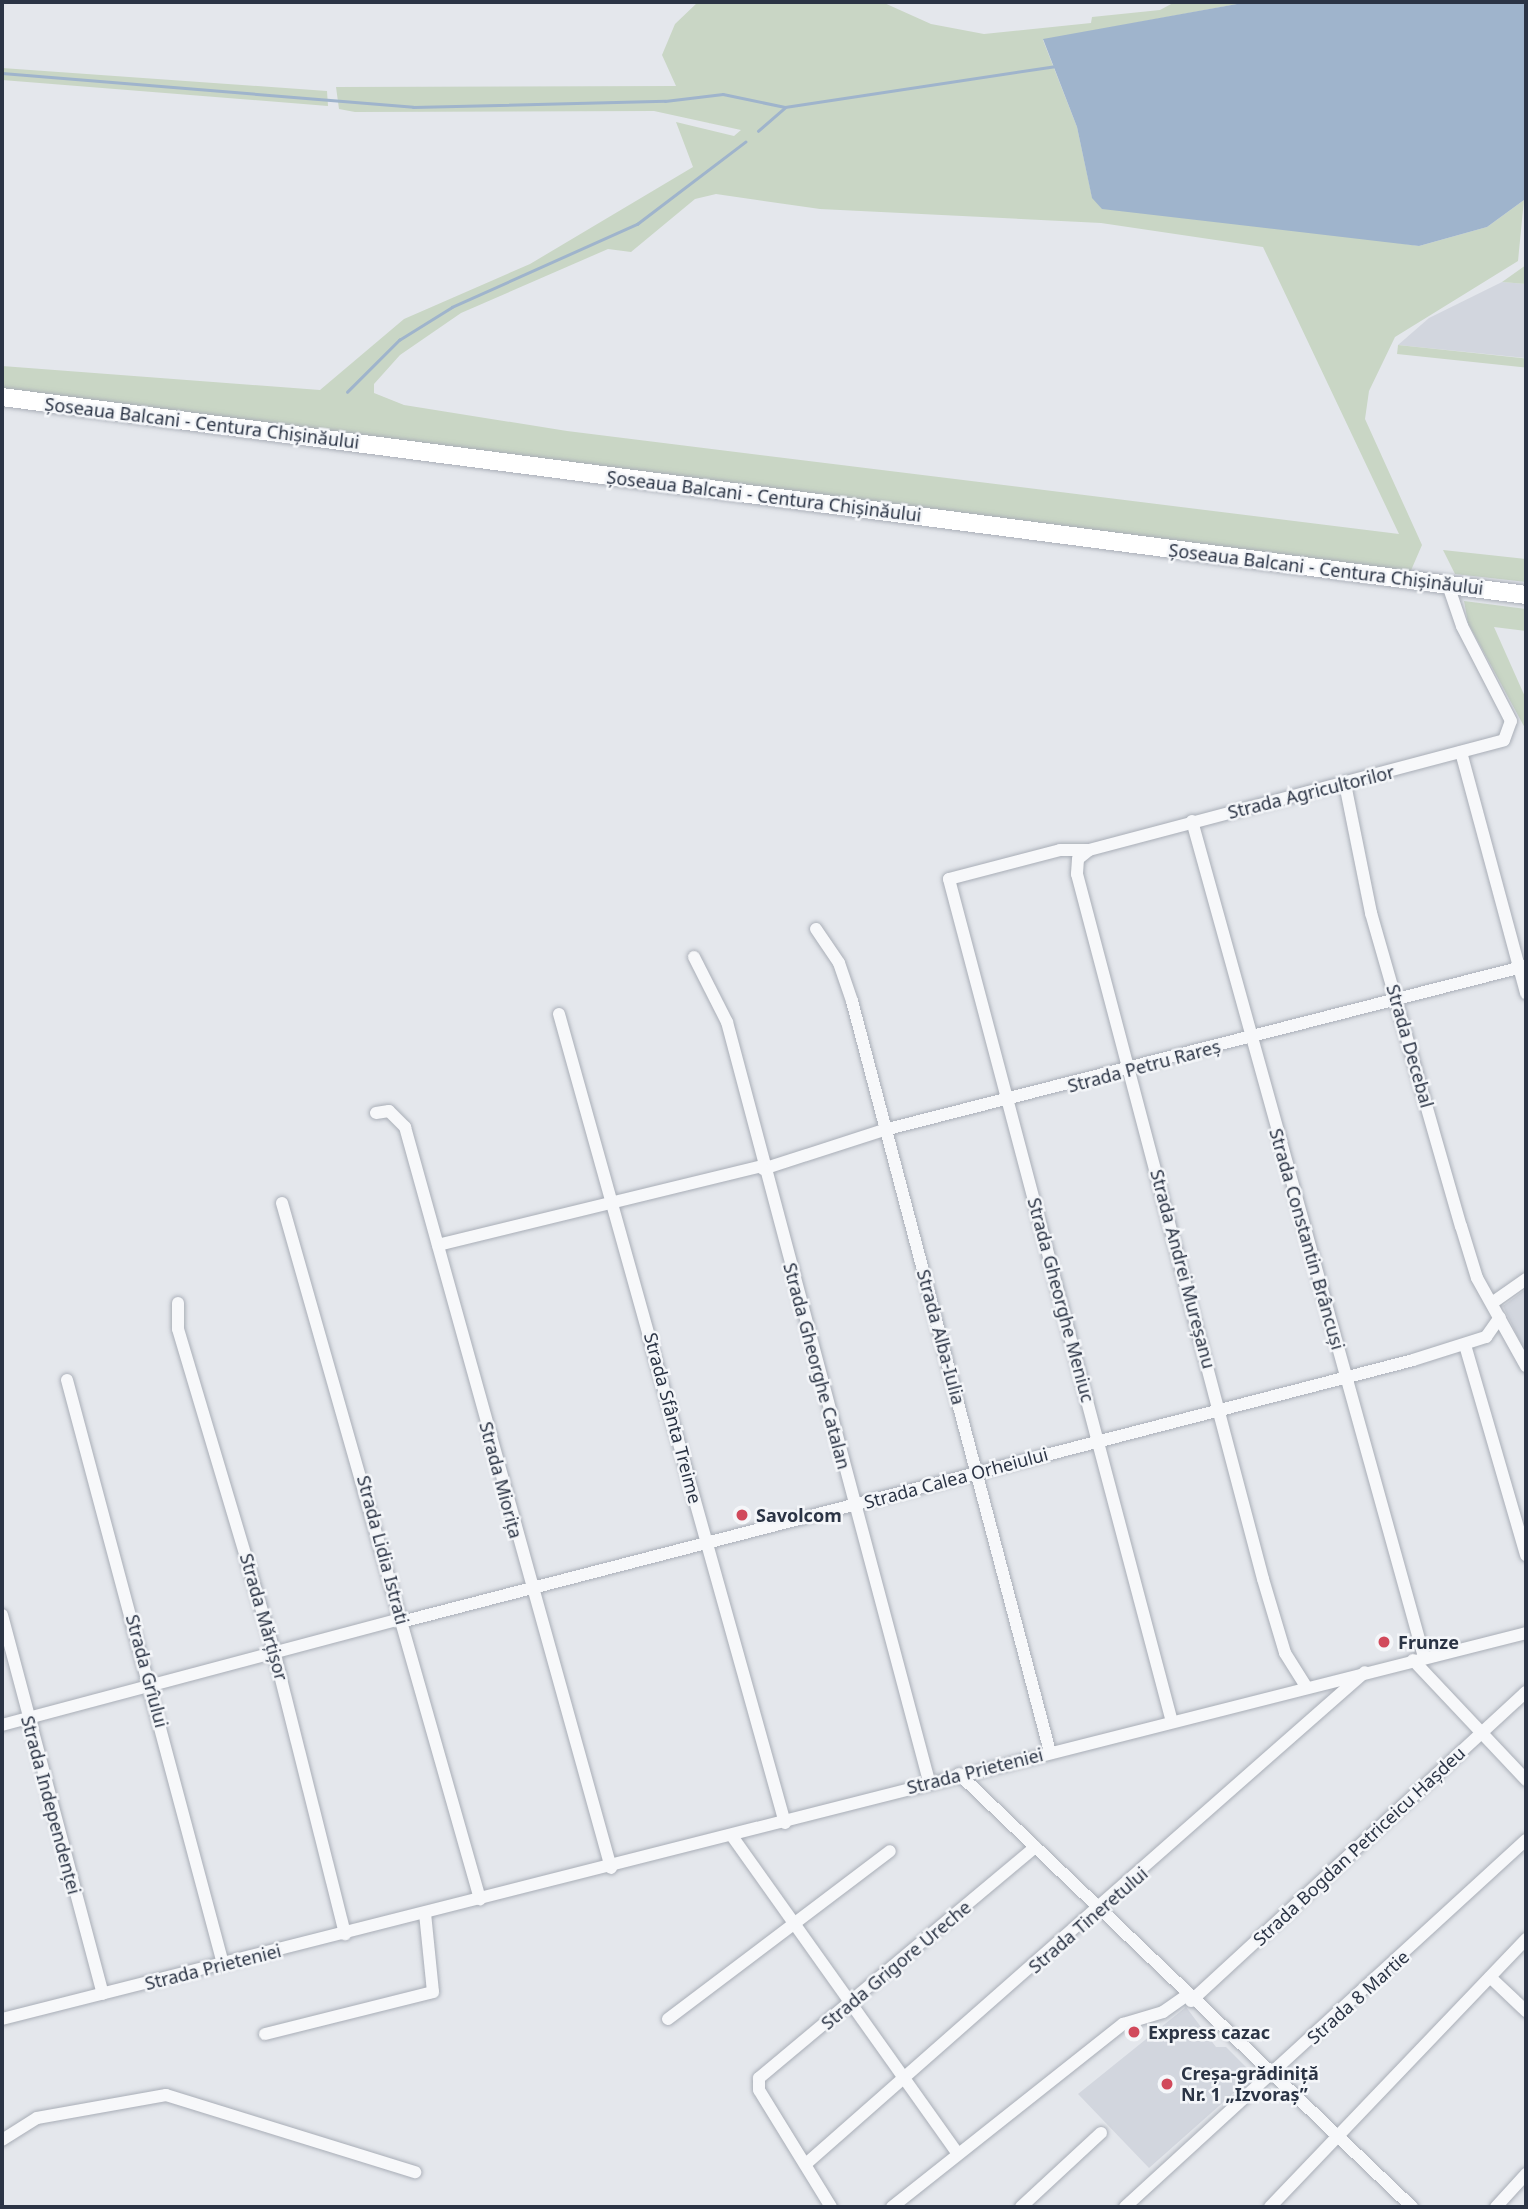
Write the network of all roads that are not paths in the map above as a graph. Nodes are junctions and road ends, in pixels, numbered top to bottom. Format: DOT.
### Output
graph roads {
  1 [pos="2,397"];
  2 [pos="1448,585"];
  3 [pos="1526,595"];
  4 [pos="1461,752"];
  5 [pos="1345,784"];
  6 [pos="1192,821"];
  7 [pos="1089,850"];
  8 [pos="949,879"];
  9 [pos="816,929"];
  10 [pos="694,957"];
  11 [pos="1523,967"];
  12 [pos="1526,993"];
  13 [pos="1397,1000"];
  14 [pos="558,1014"];
  15 [pos="1250,1038"];
  16 [pos="1131,1070"];
  17 [pos="1009,1101"];
  18 [pos="376,1113"];
  19 [pos="884,1130"];
  20 [pos="763,1168"];
  21 [pos="282,1203"];
  22 [pos="614,1203"];
  23 [pos="438,1245"];
  24 [pos="1526,1279"];
  25 [pos="178,1303"];
  26 [pos="1492,1303"];
  27 [pos="1500,1317"];
  28 [pos="1465,1345"];
  29 [pos="1526,1366"];
  30 [pos="1345,1375"];
  31 [pos="68,1380"];
  32 [pos="1220,1409"];
  33 [pos="1097,1439"];
  34 [pos="978,1473"];
  35 [pos="855,1506"];
  36 [pos="706,1546"];
  37 [pos="1526,1555"];
  38 [pos="531,1589"];
  39 [pos="2,1615"];
  40 [pos="401,1621"];
  41 [pos="1526,1633"];
  42 [pos="275,1655"];
  43 [pos="1419,1658"];
  44 [pos="1365,1672"];
  45 [pos="152,1688"];
  46 [pos="1307,1688"];
  47 [pos="1526,1692"];
  48 [pos="28,1719"];
  49 [pos="1172,1723"];
  50 [pos="2,1725"];
  51 [pos="1482,1733"];
  52 [pos="1051,1752"];
  53 [pos="958,1774"];
  54 [pos="1526,1780"];
  55 [pos="929,1781"];
  56 [pos="785,1823"];
  57 [pos="732,1836"];
  58 [pos="1526,1840"];
  59 [pos="1035,1847"];
  60 [pos="890,1852"];
  61 [pos="611,1868"];
  62 [pos="480,1899"];
  63 [pos="1099,1910"];
  64 [pos="425,1913"];
  65 [pos="799,1926"];
  66 [pos="345,1934"];
  67 [pos="1526,1939"];
  68 [pos="223,1964"];
  69 [pos="1490,1977"];
  70 [pos="103,1994"];
  71 [pos="1189,1998"];
  72 [pos="852,2003"];
  73 [pos="1526,2011"];
  74 [pos="2,2019"];
  75 [pos="668,2019"];
  76 [pos="265,2034"];
  77 [pos="1272,2074"];
  78 [pos="906,2081"];
  79 [pos="1101,2133"];
  80 [pos="1338,2137"];
  81 [pos="2,2140"];
  82 [pos="957,2153"];
  83 [pos="807,2163"];
  84 [pos="415,2172"];
  85 [pos="1526,2174"];
  86 [pos="831,2207"];
  87 [pos="892,2207"];
  88 [pos="1021,2207"];
  89 [pos="1125,2207"];
  90 [pos="1270,2207"];
  91 [pos="1412,2207"];
  92 [pos="1496,2207"];
  1 -- 2 [label="highway, Șoseaua Balcani - Centura Chișinăului"];
  2 -- 3 [label="highway, Șoseaua Balcani - Centura Chișinăului"];
  2 -- 4 [label="street, Strada Agricultorilor"];
  4 -- 5 [label="street, Strada Agricultorilor"];
  4 -- 11 [label="street"];
  5 -- 6 [label="street, Strada Agricultorilor"];
  5 -- 13 [label="street, Strada Decebal"];
  6 -- 7 [label="street, Strada Agricultorilor"];
  6 -- 15 [label="street, Strada Constantin Brâncuși"];
  7 -- 8 [label="street, Strada Agricultorilor"];
  7 -- 16 [label="street, Strada Andrei Mureșanu"];
  8 -- 17 [label="street, Strada Gheorghe Meniuc"];
  9 -- 19 [label="street, Strada Alba-Iulia"];
  10 -- 20 [label="street, Strada Gheorghe Catalan"];
  11 -- 12 [label="street"];
  11 -- 13 [label="street, Strada Petru Rareș"];
  13 -- 15 [label="street, Strada Petru Rareș"];
  13 -- 26 [label="street, Strada Decebal"];
  14 -- 22 [label="street, Strada Sfânta Treime"];
  15 -- 16 [label="street, Strada Petru Rareș"];
  15 -- 30 [label="street, Strada Constantin Brâncuși"];
  16 -- 17 [label="street, Strada Petru Rareș"];
  16 -- 32 [label="street, Strada Andrei Mureșanu"];
  17 -- 19 [label="street, Strada Petru Rareș"];
  17 -- 33 [label="street, Strada Gheorghe Meniuc"];
  18 -- 23 [label="street, Strada Miorița"];
  19 -- 20 [label="street, Strada Petru Rareș"];
  19 -- 34 [label="street, Strada Alba-Iulia"];
  20 -- 22 [label="street, Strada Petru Rareș"];
  20 -- 35 [label="street, Strada Gheorghe Catalan"];
  21 -- 40 [label="street, Strada Lidia Istrati"];
  22 -- 23 [label="street, Strada Petru Rareș"];
  22 -- 36 [label="street, Strada Sfânta Treime"];
  23 -- 38 [label="street, Strada Miorița"];
  24 -- 26 [label="street"];
  25 -- 42 [label="street, Strada Mărțișor"];
  26 -- 27 [label="street"];
  27 -- 28 [label="street, Strada Calea Orheiului"];
  27 -- 29 [label="street"];
  28 -- 30 [label="street, Strada Calea Orheiului"];
  28 -- 37 [label="street"];
  30 -- 32 [label="street, Strada Calea Orheiului"];
  30 -- 43 [label="street, Strada Constantin Brâncuși"];
  31 -- 45 [label="street, Strada Grîului"];
  32 -- 33 [label="street, Strada Calea Orheiului"];
  32 -- 46 [label="street, Strada Andrei Mureșanu"];
  33 -- 34 [label="street, Strada Calea Orheiului"];
  33 -- 49 [label="street, Strada Gheorghe Meniuc"];
  34 -- 35 [label="street, Strada Calea Orheiului"];
  34 -- 52 [label="street, Strada Alba-Iulia"];
  35 -- 36 [label="street, Strada Calea Orheiului"];
  35 -- 55 [label="street, Strada Gheorghe Catalan"];
  36 -- 38 [label="street, Strada Calea Orheiului"];
  36 -- 56 [label="street, Strada Sfânta Treime"];
  38 -- 40 [label="street, Strada Calea Orheiului"];
  38 -- 61 [label="street, Strada Miorița"];
  39 -- 48 [label="street, Strada Independenței"];
  40 -- 42 [label="street, Strada Calea Orheiului"];
  40 -- 62 [label="street, Strada Lidia Istrati"];
  41 -- 43 [label="street, Strada Prieteniei"];
  42 -- 45 [label="street, Strada Calea Orheiului"];
  42 -- 66 [label="street, Strada Mărțișor"];
  43 -- 44 [label="street, Strada Prieteniei"];
  43 -- 51 [label="street"];
  44 -- 46 [label="street, Strada Prieteniei"];
  44 -- 63 [label="street, Strada Tineretului"];
  45 -- 48 [label="street, Strada Calea Orheiului"];
  45 -- 68 [label="street, Strada Grîului"];
  46 -- 49 [label="street, Strada Prieteniei"];
  47 -- 51 [label="street, Strada Bogdan Petriceicu Hașdeu"];
  48 -- 50 [label="street, Strada Calea Orheiului"];
  48 -- 70 [label="street, Strada Independenței"];
  49 -- 52 [label="street, Strada Prieteniei"];
  51 -- 54 [label="street"];
  51 -- 71 [label="street, Strada Bogdan Petriceicu Hașdeu"];
  52 -- 53 [label="street, Strada Prieteniei"];
  53 -- 55 [label="street, Strada Prieteniei"];
  53 -- 59 [label="street"];
  55 -- 56 [label="street, Strada Prieteniei"];
  56 -- 57 [label="street, Strada Prieteniei"];
  57 -- 61 [label="street, Strada Prieteniei"];
  57 -- 65 [label="street"];
  58 -- 77 [label="street, Strada 8 Martie"];
  59 -- 63 [label="street"];
  59 -- 72 [label="street, Strada Grigore Ureche"];
  60 -- 65 [label="street"];
  61 -- 62 [label="street, Strada Prieteniei"];
  62 -- 64 [label="street, Strada Prieteniei"];
  63 -- 71 [label="street"];
  63 -- 78 [label="street, Strada Tineretului"];
  64 -- 66 [label="street, Strada Prieteniei"];
  64 -- 76 [label="street"];
  65 -- 72 [label="street"];
  65 -- 75 [label="street"];
  66 -- 68 [label="street, Strada Prieteniei"];
  67 -- 69 [label="street"];
  68 -- 70 [label="street, Strada Prieteniei"];
  69 -- 73 [label="street"];
  69 -- 80 [label="street"];
  70 -- 74 [label="street, Strada Prieteniei"];
  71 -- 77 [label="street"];
  71 -- 82 [label="street, Strada Bogdan Petriceicu Hașdeu"];
  72 -- 78 [label="street"];
  72 -- 83 [label="street, Strada Grigore Ureche"];
  77 -- 80 [label="street"];
  77 -- 89 [label="street, Strada 8 Martie"];
  78 -- 82 [label="street"];
  78 -- 83 [label="street, Strada Tineretului"];
  79 -- 88 [label="street"];
  80 -- 90 [label="street"];
  80 -- 91 [label="street"];
  81 -- 84 [label="street"];
  82 -- 87 [label="street, Strada Bogdan Petriceicu Hașdeu"];
  83 -- 86 [label="street"];
  85 -- 92 [label="street"];
}
